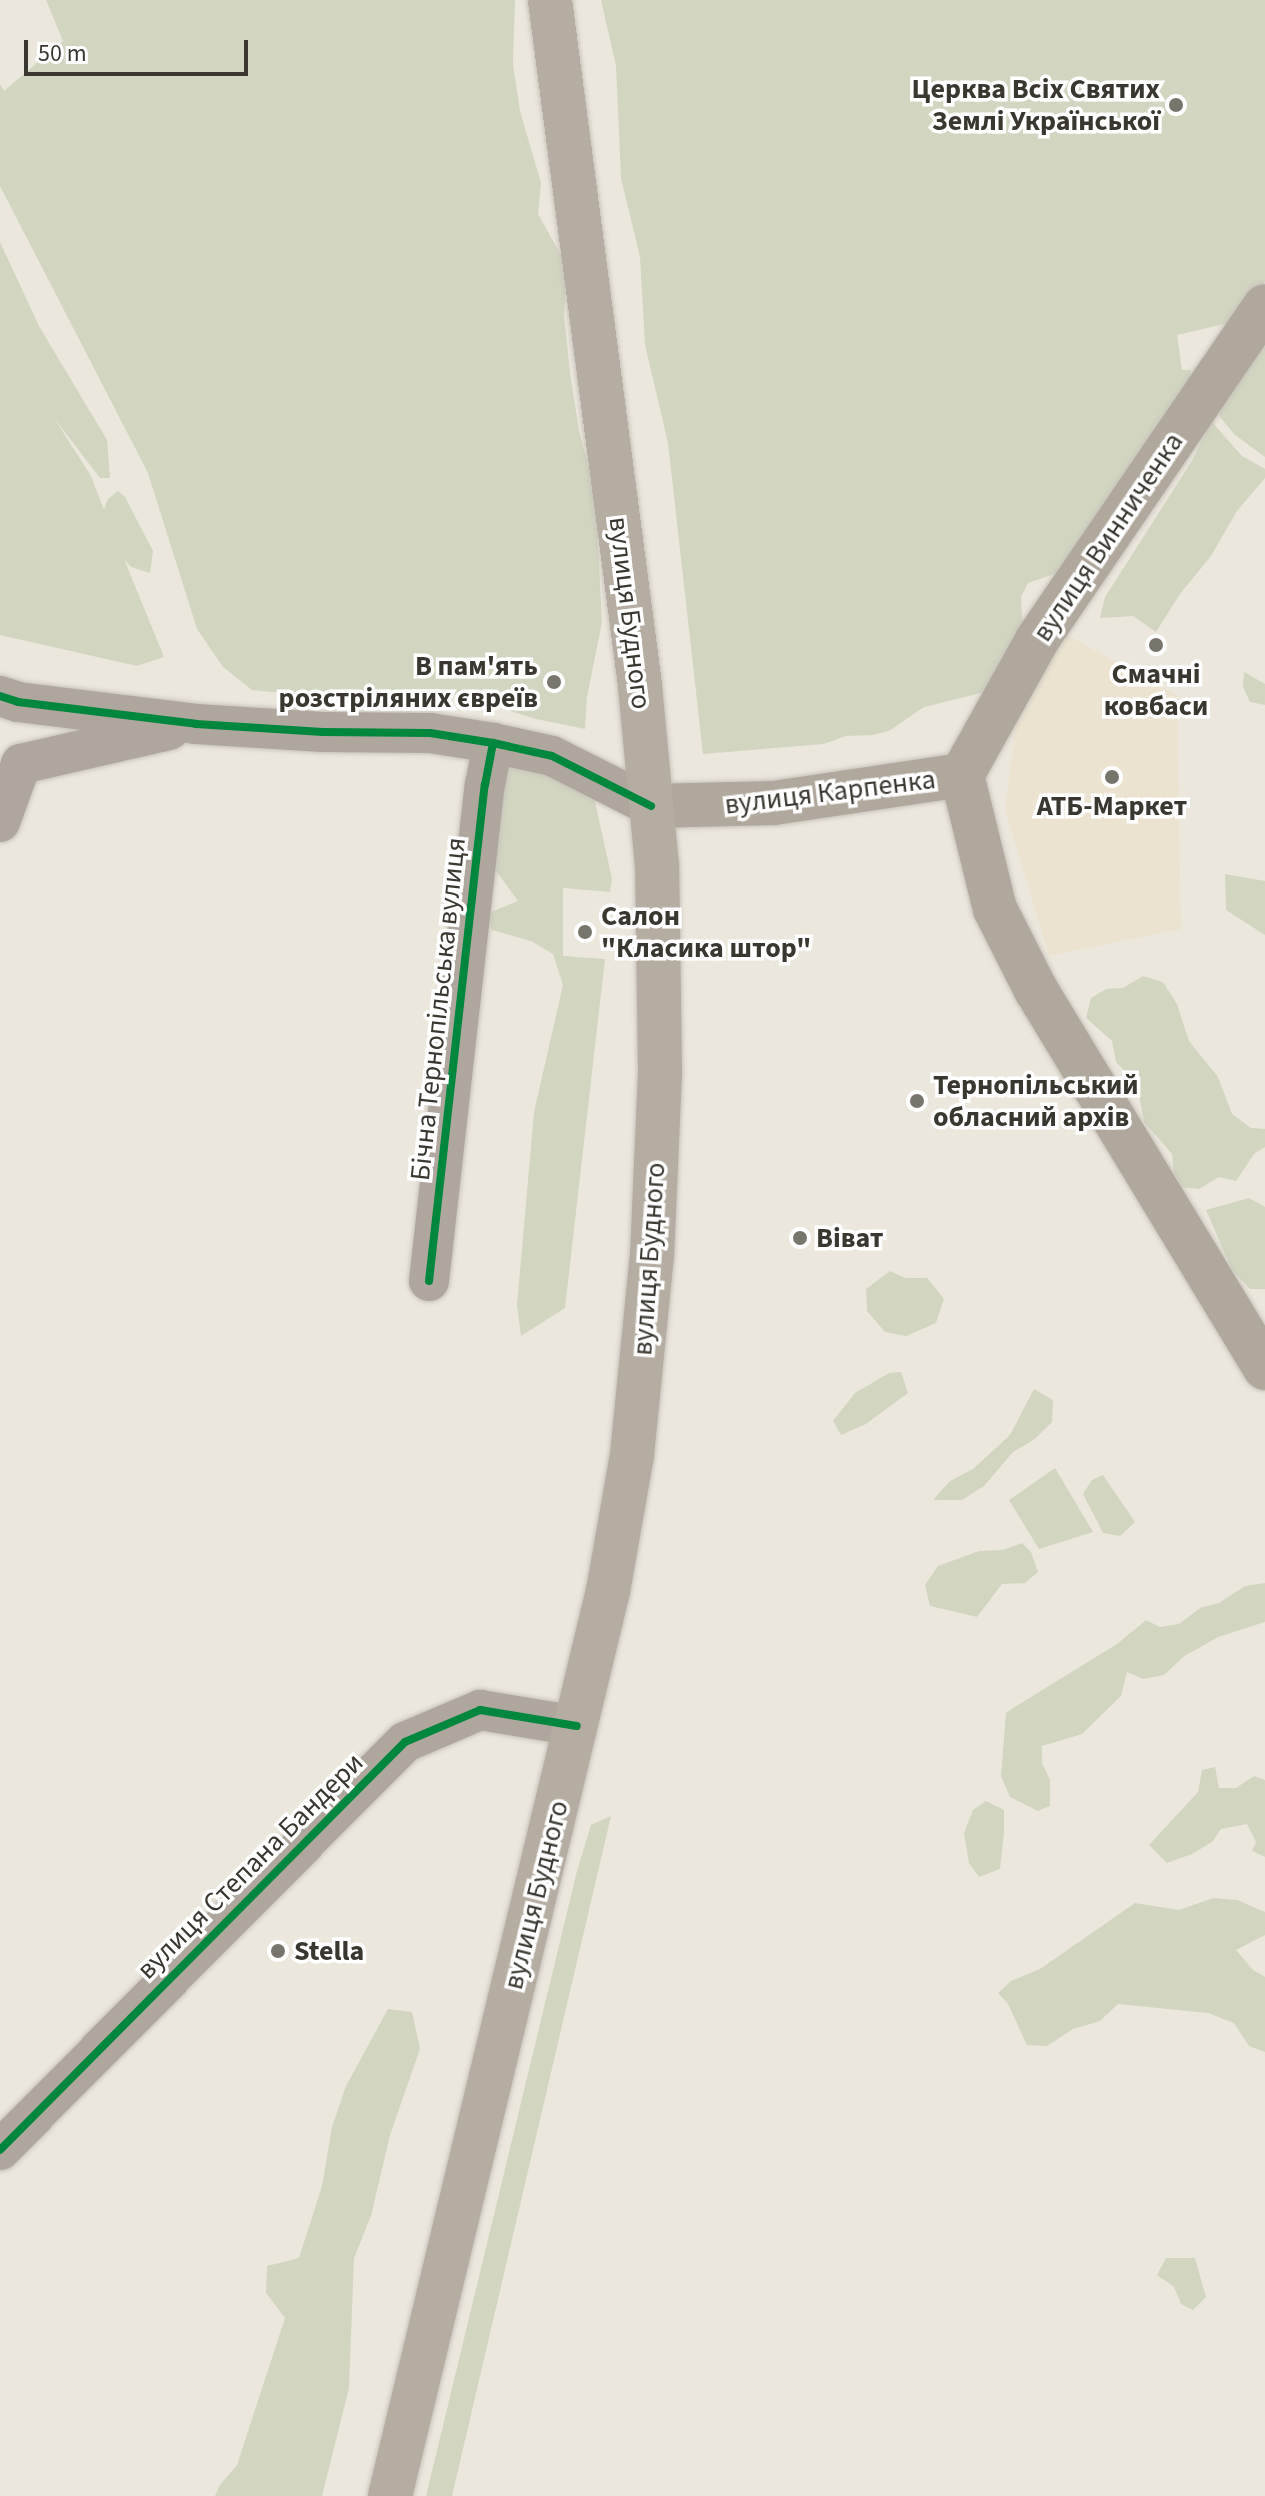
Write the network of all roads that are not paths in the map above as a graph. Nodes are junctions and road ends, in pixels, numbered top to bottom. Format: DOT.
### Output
graph roads {
  1 [pos="550,0"];
  2 [pos="1265,306"];
  3 [pos="0,696"];
  4 [pos="196,724"];
  5 [pos="493,743"];
  6 [pos="962,775"];
  7 [pos="651,806"];
  8 [pos="0,822"];
  9 [pos="429,1281"];
  10 [pos="1265,1368"];
  11 [pos="577,1726"];
  12 [pos="0,2150"];
  13 [pos="390,2496"];
  1 -- 7 [label="highway, вулиця Будного"];
  2 -- 6 [label="main road, вулиця Винниченка"];
  3 -- 4 [label="street"];
  4 -- 5 [label="street"];
  4 -- 8 [label="street"];
  5 -- 7 [label="street"];
  5 -- 9 [label="street, Бічна Тернопільська вулиця"];
  6 -- 7 [label="main road, вулиця Карпенка"];
  6 -- 10 [label="main road, вулиця Карпенка"];
  7 -- 11 [label="highway, вулиця Будного"];
  11 -- 12 [label="street, вулиця Степана Бандери"];
  11 -- 13 [label="highway, вулиця Будного"];
}
